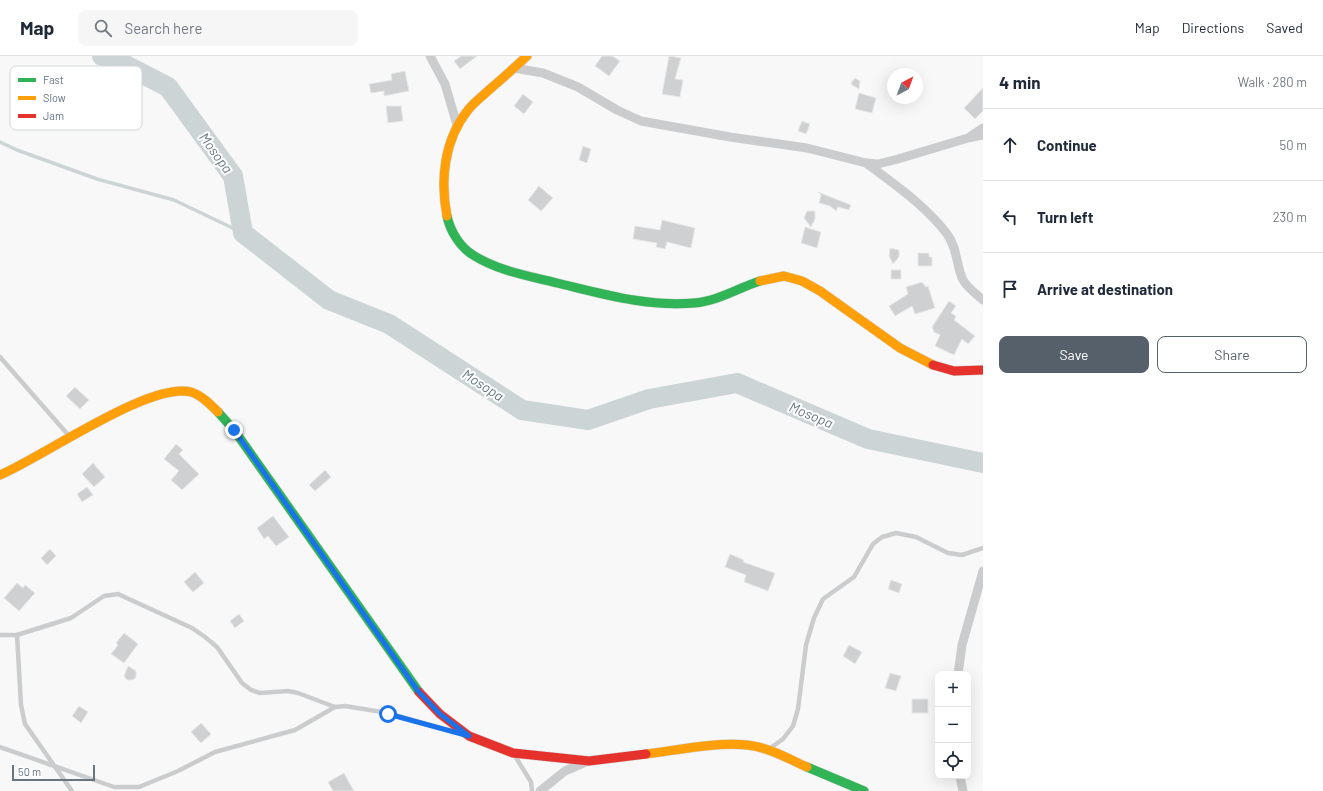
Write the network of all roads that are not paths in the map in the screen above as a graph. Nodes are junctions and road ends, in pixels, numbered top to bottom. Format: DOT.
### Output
graph roads {
  1 [pos="430,56"];
  2 [pos="527,56"];
  3 [pos="514,68"];
  4 [pos="457,125"];
  5 [pos="983,128"];
  6 [pos="983,135"];
  7 [pos="968,138"];
  8 [pos="866,163"];
  9 [pos="983,300"];
  10 [pos="0,357"];
  11 [pos="983,370"];
  12 [pos="70,437"];
  13 [pos="0,476"];
  14 [pos="983,548"];
  15 [pos="983,571"];
  16 [pos="17,635"];
  17 [pos="0,636"];
  18 [pos="958,671"];
  19 [pos="335,707"];
  20 [pos="469,736"];
  21 [pos="0,747"];
  22 [pos="768,750"];
  23 [pos="513,753"];
  24 [pos="589,761"];
  25 [pos="55,767"];
  26 [pos="961,779"];
  27 [pos="72,791"];
  28 [pos="532,791"];
  29 [pos="540,791"];
  30 [pos="864,791"];
  31 [pos="963,791"];
  1 -- 4 [label="street"];
  2 -- 3 [label="street"];
  3 -- 4 [label="street"];
  3 -- 8 [label="street"];
  4 -- 11 [label="street"];
  5 -- 7 [label="street"];
  6 -- 7 [label="street"];
  7 -- 8 [label="street"];
  8 -- 9 [label="street"];
  10 -- 12 [label="lane"];
  12 -- 13 [label="street"];
  12 -- 20 [label="street"];
  14 -- 22 [label="lane"];
  15 -- 18 [label="street"];
  16 -- 17 [label="lane"];
  16 -- 19 [label="lane"];
  16 -- 25 [label="lane"];
  19 -- 20 [label="lane"];
  19 -- 25 [label="lane"];
  20 -- 23 [label="street"];
  21 -- 25 [label="lane"];
  22 -- 24 [label="street"];
  22 -- 30 [label="street"];
  23 -- 24 [label="street"];
  23 -- 28 [label="lane"];
  24 -- 29 [label="street"];
  25 -- 27 [label="lane"];
  26 -- 31 [label="street"];
}
